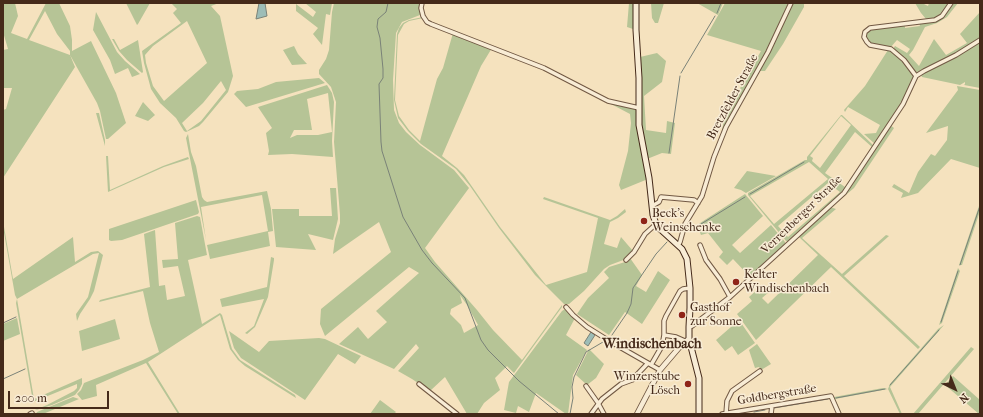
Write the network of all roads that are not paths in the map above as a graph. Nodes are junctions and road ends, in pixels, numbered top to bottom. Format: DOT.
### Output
graph roads {
  1 [pos="422,3"];
  2 [pos="636,3"];
  3 [pos="791,3"];
  4 [pos="951,3"];
  5 [pos="980,40"];
  6 [pos="916,76"];
  7 [pos="638,108"];
  8 [pos="698,203"];
  9 [pos="652,206"];
  10 [pos="656,224"];
  11 [pos="678,245"];
  12 [pos="700,245"];
  13 [pos="626,260"];
  14 [pos="690,288"];
  15 [pos="730,296"];
  16 [pos="566,307"];
  17 [pos="688,327"];
  18 [pos="664,335"];
  19 [pos="687,340"];
  20 [pos="649,364"];
  21 [pos="660,370"];
  22 [pos="760,371"];
  23 [pos="419,384"];
  24 [pos="586,386"];
  25 [pos="598,403"];
  26 [pos="772,406"];
  27 [pos="750,412"];
  28 [pos="457,414"];
  29 [pos="592,414"];
  30 [pos="604,414"];
  31 [pos="637,414"];
  32 [pos="699,414"];
  33 [pos="722,414"];
  34 [pos="726,414"];
  35 [pos="771,414"];
  36 [pos="838,414"];
  1 -- 7 [label="street"];
  2 -- 7 [label="main road"];
  3 -- 8 [label="street, Bretzfelder Straße"];
  4 -- 6 [label="street"];
  5 -- 6 [label="street"];
  6 -- 15 [label="street, Verrenberger Straße"];
  7 -- 9 [label="main road"];
  8 -- 9 [label="street"];
  8 -- 11 [label="street, Bretzfelder Straße"];
  9 -- 10 [label="main road"];
  10 -- 11 [label="main road"];
  10 -- 13 [label="street"];
  11 -- 14 [label="main road"];
  12 -- 15 [label="street"];
  14 -- 17 [label="main road"];
  14 -- 18 [label="street"];
  15 -- 17 [label="street, Verrenberger Straße"];
  16 -- 20 [label="street"];
  17 -- 19 [label="main road"];
  18 -- 19 [label="street"];
  18 -- 20 [label="street"];
  19 -- 21 [label="street"];
  19 -- 32 [label="main road"];
  20 -- 21 [label="street"];
  20 -- 25 [label="street"];
  21 -- 31 [label="street"];
  22 -- 34 [label="street, Goldbergstraße"];
  23 -- 28 [label="street"];
  24 -- 25 [label="street"];
  25 -- 29 [label="street"];
  25 -- 30 [label="street"];
  26 -- 27 [label="street, Goldbergstraße"];
  26 -- 35 [label="street"];
  26 -- 36 [label="street, Goldbergstraße"];
  27 -- 34 [label="street, Goldbergstraße"];
  33 -- 34 [label="street, Goldbergstraße"];
}
